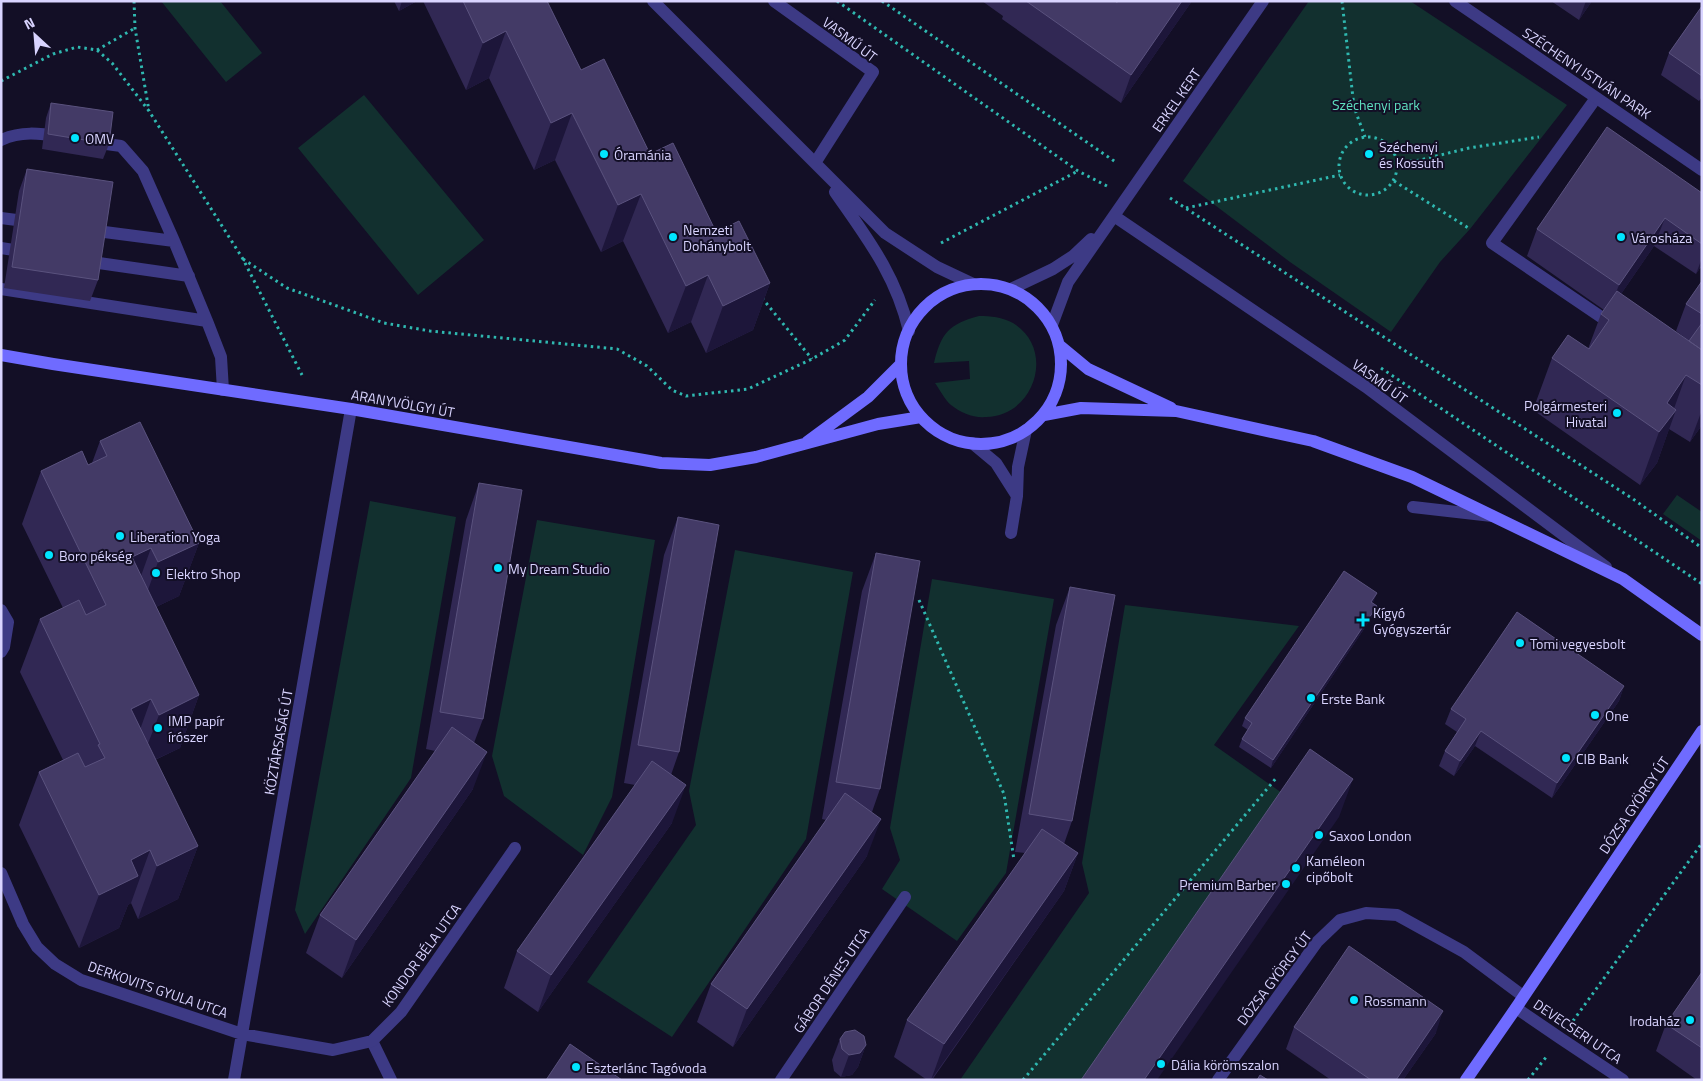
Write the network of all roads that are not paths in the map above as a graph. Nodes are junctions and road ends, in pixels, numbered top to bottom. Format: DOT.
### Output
graph roads {
  1 [pos="653,1"];
  2 [pos="774,1"];
  3 [pos="1263,1"];
  4 [pos="1455,1"];
  5 [pos="1596,98"];
  6 [pos="1,140"];
  7 [pos="815,163"];
  8 [pos="1702,170"];
  9 [pos="1114,216"];
  10 [pos="1,218"];
  11 [pos="40,223"];
  12 [pos="78,228"];
  13 [pos="174,242"];
  14 [pos="1,248"];
  15 [pos="41,254"];
  16 [pos="70,258"];
  17 [pos="189,276"];
  18 [pos="973,284"];
  19 [pos="1,289"];
  20 [pos="1011,289"];
  21 [pos="207,321"];
  22 [pos="1052,325"];
  23 [pos="909,331"];
  24 [pos="1626,334"];
  25 [pos="1059,345"];
  26 [pos="1,355"];
  27 [pos="901,364"];
  28 [pos="223,390"];
  29 [pos="350,409"];
  30 [pos="1176,411"];
  31 [pos="1044,415"];
  32 [pos="921,417"];
  33 [pos="1026,430"];
  34 [pos="972,443"];
  35 [pos="800,447"];
  36 [pos="1017,496"];
  37 [pos="1413,507"];
  38 [pos="1492,516"];
  39 [pos="1011,534"];
  40 [pos="1622,580"];
  41 [pos="1,610"];
  42 [pos="1702,635"];
  43 [pos="1,652"];
  44 [pos="1702,731"];
  45 [pos="515,848"];
  46 [pos="1,873"];
  47 [pos="906,897"];
  48 [pos="1524,996"];
  49 [pos="1516,1008"];
  50 [pos="242,1034"];
  51 [pos="372,1041"];
  52 [pos="234,1080"];
  53 [pos="390,1080"];
  54 [pos="781,1080"];
  55 [pos="1218,1080"];
  56 [pos="1466,1080"];
  57 [pos="1623,1080"];
  1 -- 7 [label="street"];
  2 -- 7 [label="street, VASMŰ ÚT"];
  3 -- 9 [label="street, ERKEL KERT"];
  4 -- 5 [label="street, SZÉCHENYI ISTVÁN PARK"];
  5 -- 8 [label="street, SZÉCHENYI ISTVÁN PARK"];
  5 -- 24 [label="street"];
  6 -- 13 [label="street"];
  7 -- 18 [label="street"];
  7 -- 23 [label="street"];
  9 -- 20 [label="street, ERKEL KERT"];
  9 -- 22 [label="street, ERKEL KERT"];
  9 -- 40 [label="street, VASMŰ ÚT"];
  10 -- 11 [label="street"];
  12 -- 13 [label="street"];
  13 -- 17 [label="street"];
  14 -- 15 [label="street"];
  16 -- 17 [label="street"];
  17 -- 21 [label="street"];
  18 -- 20 [label="street"];
  18 -- 23 [label="street"];
  19 -- 21 [label="street"];
  20 -- 22 [label="street"];
  21 -- 28 [label="street"];
  22 -- 25 [label="street"];
  23 -- 27 [label="street"];
  25 -- 30 [label="street, VASMŰ ÚT"];
  25 -- 31 [label="street"];
  26 -- 28 [label="street, ARANYVÖLGYI ÚT"];
  27 -- 32 [label="street"];
  27 -- 35 [label="street, ARANYVÖLGYI ÚT"];
  28 -- 29 [label="street, ARANYVÖLGYI ÚT"];
  29 -- 35 [label="street, ARANYVÖLGYI ÚT"];
  29 -- 50 [label="street, KÖZTÁRSASÁG ÚT"];
  30 -- 31 [label="street, VASMŰ ÚT"];
  30 -- 38 [label="street, VASMŰ ÚT"];
  31 -- 33 [label="street"];
  32 -- 34 [label="street"];
  32 -- 35 [label="street, ARANYVÖLGYI ÚT"];
  33 -- 34 [label="street"];
  33 -- 36 [label="street"];
  34 -- 36 [label="street"];
  36 -- 39 [label="street"];
  37 -- 38 [label="street"];
  38 -- 40 [label="street, VASMŰ ÚT"];
  40 -- 42 [label="street, VASMŰ ÚT"];
  41 -- 43 [label="street"];
  44 -- 48 [label="street, DÓZSA GYÖRGY ÚT"];
  45 -- 51 [label="street, KONDOR BÉLA UTCA"];
  46 -- 50 [label="street, DERKOVITS GYULA UTCA"];
  47 -- 54 [label="street, GÁBOR DÉNES UTCA"];
  48 -- 49 [label="street, DÓZSA GYÖRGY ÚT"];
  48 -- 55 [label="street, DÓZSA GYÖRGY ÚT"];
  49 -- 56 [label="street, DÓZSA GYÖRGY ÚT"];
  49 -- 57 [label="street, DEVECSERI UTCA"];
  50 -- 51 [label="street"];
  50 -- 52 [label="street, KÖZTÁRSASÁG ÚT"];
  51 -- 53 [label="street"];
}
